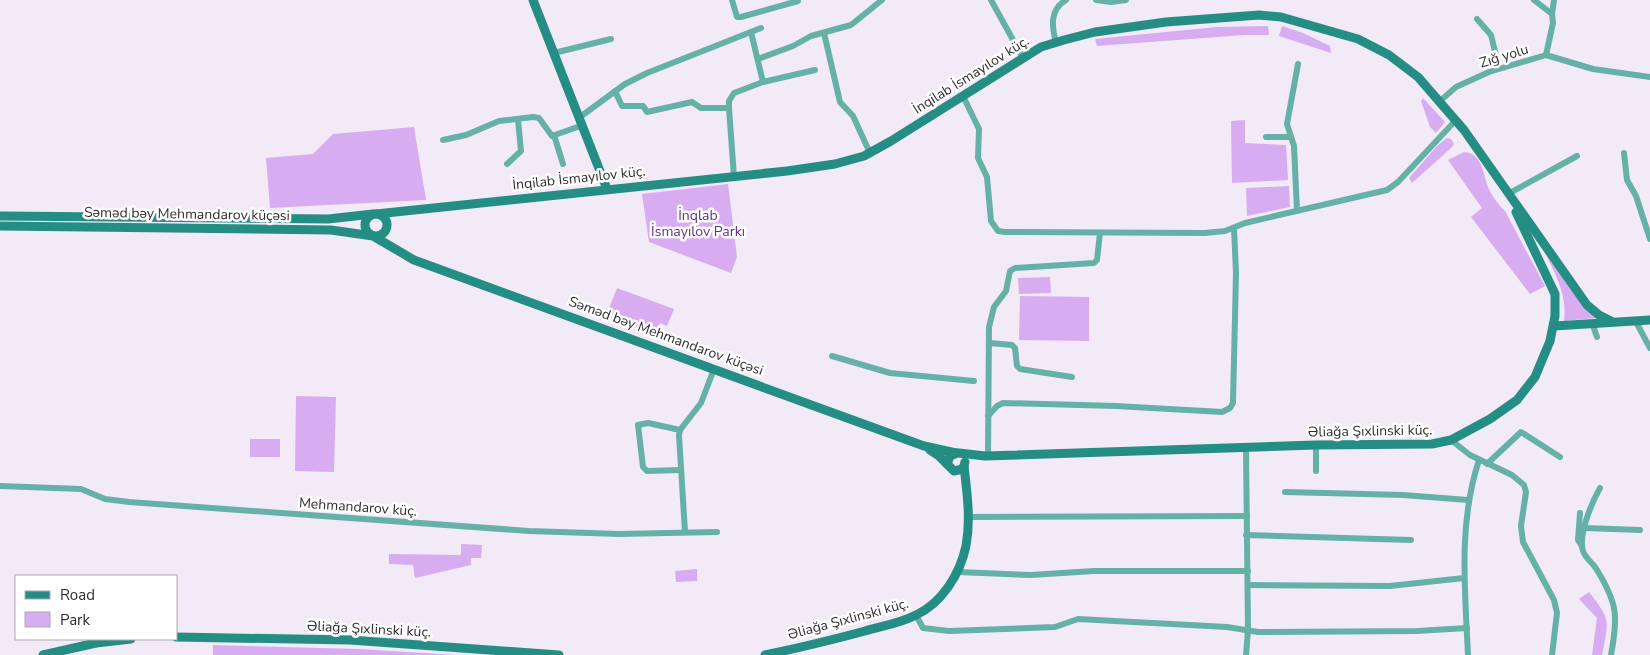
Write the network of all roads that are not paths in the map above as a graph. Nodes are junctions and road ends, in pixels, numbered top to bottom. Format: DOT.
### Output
graph roads {
  1 [pos="533,0"];
  2 [pos="732,0"];
  3 [pos="882,0"];
  4 [pos="991,0"];
  5 [pos="1055,0"];
  6 [pos="1066,0"];
  7 [pos="1096,0"];
  8 [pos="1126,0"];
  9 [pos="1534,0"];
  10 [pos="1554,0"];
  11 [pos="798,2"];
  12 [pos="1057,7"];
  13 [pos="1552,14"];
  14 [pos="1477,20"];
  15 [pos="761,28"];
  16 [pos="751,32"];
  17 [pos="824,33"];
  18 [pos="612,39"];
  19 [pos="1056,43"];
  20 [pos="554,53"];
  21 [pos="1546,55"];
  22 [pos="1023,58"];
  23 [pos="758,59"];
  24 [pos="1298,64"];
  25 [pos="1499,68"];
  26 [pos="815,70"];
  27 [pos="1650,77"];
  28 [pos="763,82"];
  29 [pos="615,91"];
  30 [pos="962,96"];
  31 [pos="1440,101"];
  32 [pos="729,108"];
  33 [pos="518,120"];
  34 [pos="1456,120"];
  35 [pos="581,121"];
  36 [pos="554,135"];
  37 [pos="1266,137"];
  38 [pos="1291,137"];
  39 [pos="443,140"];
  40 [pos="870,153"];
  41 [pos="1624,153"];
  42 [pos="1577,156"];
  43 [pos="507,164"];
  44 [pos="563,164"];
  45 [pos="734,177"];
  46 [pos="607,189"];
  47 [pos="1508,194"];
  48 [pos="414,209"];
  49 [pos="1297,211"];
  50 [pos="375,214"];
  51 [pos="0,216"];
  52 [pos="0,226"];
  53 [pos="388,227"];
  54 [pos="1234,228"];
  55 [pos="1100,233"];
  56 [pos="373,236"];
  57 [pos="1650,239"];
  58 [pos="398,253"];
  59 [pos="1634,320"];
  60 [pos="1650,320"];
  61 [pos="1611,321"];
  62 [pos="1592,323"];
  63 [pos="1554,326"];
  64 [pos="1597,338"];
  65 [pos="989,343"];
  66 [pos="1650,348"];
  67 [pos="832,356"];
  68 [pos="714,368"];
  69 [pos="1072,377"];
  70 [pos="974,381"];
  71 [pos="988,416"];
  72 [pos="680,430"];
  73 [pos="1451,440"];
  74 [pos="1316,445"];
  75 [pos="924,446"];
  76 [pos="1246,448"];
  77 [pos="957,453"];
  78 [pos="987,456"];
  79 [pos="1560,457"];
  80 [pos="1479,460"];
  81 [pos="1487,464"];
  82 [pos="965,466"];
  83 [pos="949,467"];
  84 [pos="681,470"];
  85 [pos="1316,472"];
  86 [pos="0,486"];
  87 [pos="1600,488"];
  88 [pos="966,491"];
  89 [pos="1286,492"];
  90 [pos="1468,500"];
  91 [pos="1580,513"];
  92 [pos="1248,516"];
  93 [pos="969,517"];
  94 [pos="1585,528"];
  95 [pos="1640,530"];
  96 [pos="685,532"];
  97 [pos="717,532"];
  98 [pos="1246,535"];
  99 [pos="1411,540"];
  100 [pos="1582,546"];
  101 [pos="1248,571"];
  102 [pos="958,572"];
  103 [pos="1464,578"];
  104 [pos="1248,585"];
  105 [pos="916,615"];
  106 [pos="1467,628"];
  107 [pos="1248,630"];
  108 [pos="178,637"];
  109 [pos="122,640"];
  110 [pos="43,655"];
  111 [pos="559,655"];
  112 [pos="765,655"];
  113 [pos="1246,655"];
  114 [pos="1468,655"];
  115 [pos="1552,655"];
  116 [pos="1610,655"];
  1 -- 20 [label="main road"];
  2 -- 11 [label="street"];
  3 -- 17 [label="street"];
  4 -- 22 [label="street"];
  5 -- 12 [label="street"];
  6 -- 12 [label="street"];
  7 -- 8 [label="street"];
  9 -- 13 [label="street"];
  10 -- 13 [label="street, Zığ yolu"];
  12 -- 19 [label="street"];
  13 -- 21 [label="street, Zığ yolu"];
  14 -- 25 [label="street"];
  15 -- 16 [label="street"];
  16 -- 23 [label="street"];
  16 -- 29 [label="street"];
  17 -- 23 [label="street"];
  17 -- 40 [label="street"];
  18 -- 20 [label="street"];
  19 -- 22 [label="main road, İnqilab İsmayılov küç."];
  19 -- 31 [label="main road, İnqilab İsmayılov küç."];
  20 -- 35 [label="main road"];
  21 -- 25 [label="street, Zığ yolu"];
  21 -- 27 [label="street"];
  22 -- 30 [label="main road, İnqilab İsmayılov küç."];
  23 -- 28 [label="street"];
  24 -- 38 [label="street"];
  25 -- 31 [label="street, Zığ yolu"];
  26 -- 28 [label="street"];
  28 -- 32 [label="street"];
  29 -- 32 [label="street"];
  29 -- 35 [label="street"];
  30 -- 40 [label="main road, İnqilab İsmayılov küç."];
  30 -- 55 [label="street"];
  31 -- 34 [label="main road, İnqilab İsmayılov küç."];
  32 -- 45 [label="street"];
  33 -- 36 [label="street"];
  33 -- 39 [label="street"];
  33 -- 43 [label="street"];
  34 -- 47 [label="main road, İnqilab İsmayılov küç."];
  34 -- 49 [label="street"];
  35 -- 36 [label="street"];
  35 -- 46 [label="main road"];
  36 -- 44 [label="street"];
  37 -- 38 [label="street"];
  38 -- 49 [label="street"];
  40 -- 45 [label="main road, İnqilab İsmayılov küç."];
  41 -- 57 [label="street"];
  42 -- 47 [label="street"];
  45 -- 46 [label="main road, İnqilab İsmayılov küç."];
  46 -- 48 [label="main road, İnqilab İsmayılov küç."];
  47 -- 61 [label="main road"];
  47 -- 63 [label="main road, Əliağa Şıxlinski küç."];
  48 -- 50 [label="main road, İnqilab İsmayılov küç."];
  48 -- 53 [label="main road"];
  49 -- 54 [label="street"];
  50 -- 51 [label="main road, Səməd bəy Mehmandarov küçəsi"];
  50 -- 53 [label="main road"];
  50 -- 56 [label="main road"];
  52 -- 56 [label="main road, Səməd bəy Mehmandarov küçəsi"];
  53 -- 56 [label="main road"];
  53 -- 58 [label="main road"];
  54 -- 55 [label="street"];
  54 -- 71 [label="street"];
  55 -- 65 [label="street"];
  56 -- 58 [label="main road, Səməd bəy Mehmandarov küçəsi"];
  58 -- 68 [label="main road, Səməd bəy Mehmandarov küçəsi"];
  59 -- 60 [label="main road"];
  59 -- 61 [label="main road"];
  59 -- 66 [label="street"];
  61 -- 62 [label="main road"];
  62 -- 63 [label="main road"];
  62 -- 64 [label="street"];
  63 -- 73 [label="main road, Əliağa Şıxlinski küç."];
  65 -- 69 [label="street"];
  65 -- 71 [label="street"];
  67 -- 70 [label="street"];
  68 -- 72 [label="street"];
  68 -- 75 [label="main road, Səməd bəy Mehmandarov küçəsi"];
  71 -- 78 [label="street"];
  72 -- 84 [label="street"];
  72 -- 84 [label="street"];
  73 -- 74 [label="main road, Əliağa Şıxlinski küç."];
  73 -- 80 [label="street"];
  74 -- 76 [label="main road, Əliağa Şıxlinski küç."];
  74 -- 85 [label="street"];
  75 -- 77 [label="main road"];
  75 -- 83 [label="main road"];
  76 -- 78 [label="main road, Əliağa Şıxlinski küç."];
  76 -- 92 [label="street"];
  77 -- 78 [label="main road"];
  77 -- 82 [label="main road"];
  77 -- 83 [label="main road"];
  78 -- 82 [label="main road"];
  79 -- 81 [label="street"];
  80 -- 81 [label="street"];
  80 -- 90 [label="street"];
  81 -- 115 [label="street"];
  82 -- 83 [label="main road"];
  82 -- 88 [label="main road, Əliağa Şıxlinski küç."];
  83 -- 88 [label="main road"];
  84 -- 96 [label="street"];
  86 -- 96 [label="street, Mehmandarov küç."];
  87 -- 94 [label="street"];
  88 -- 93 [label="main road, Əliağa Şıxlinski küç."];
  89 -- 90 [label="street"];
  90 -- 103 [label="street"];
  91 -- 100 [label="street"];
  92 -- 93 [label="street"];
  92 -- 98 [label="street"];
  93 -- 102 [label="main road, Əliağa Şıxlinski küç."];
  94 -- 95 [label="street"];
  94 -- 100 [label="street"];
  96 -- 97 [label="street, Mehmandarov küç."];
  98 -- 99 [label="street"];
  98 -- 101 [label="street"];
  100 -- 116 [label="street"];
  101 -- 102 [label="street"];
  101 -- 104 [label="street"];
  102 -- 105 [label="main road, Əliağa Şıxlinski küç."];
  103 -- 104 [label="street"];
  103 -- 106 [label="street"];
  104 -- 107 [label="street"];
  105 -- 107 [label="street"];
  105 -- 112 [label="main road, Əliağa Şıxlinski küç."];
  106 -- 107 [label="street"];
  106 -- 114 [label="street"];
  107 -- 113 [label="street"];
  108 -- 111 [label="main road, Əliağa Şıxlinski küç."];
  109 -- 110 [label="main road"];
}
